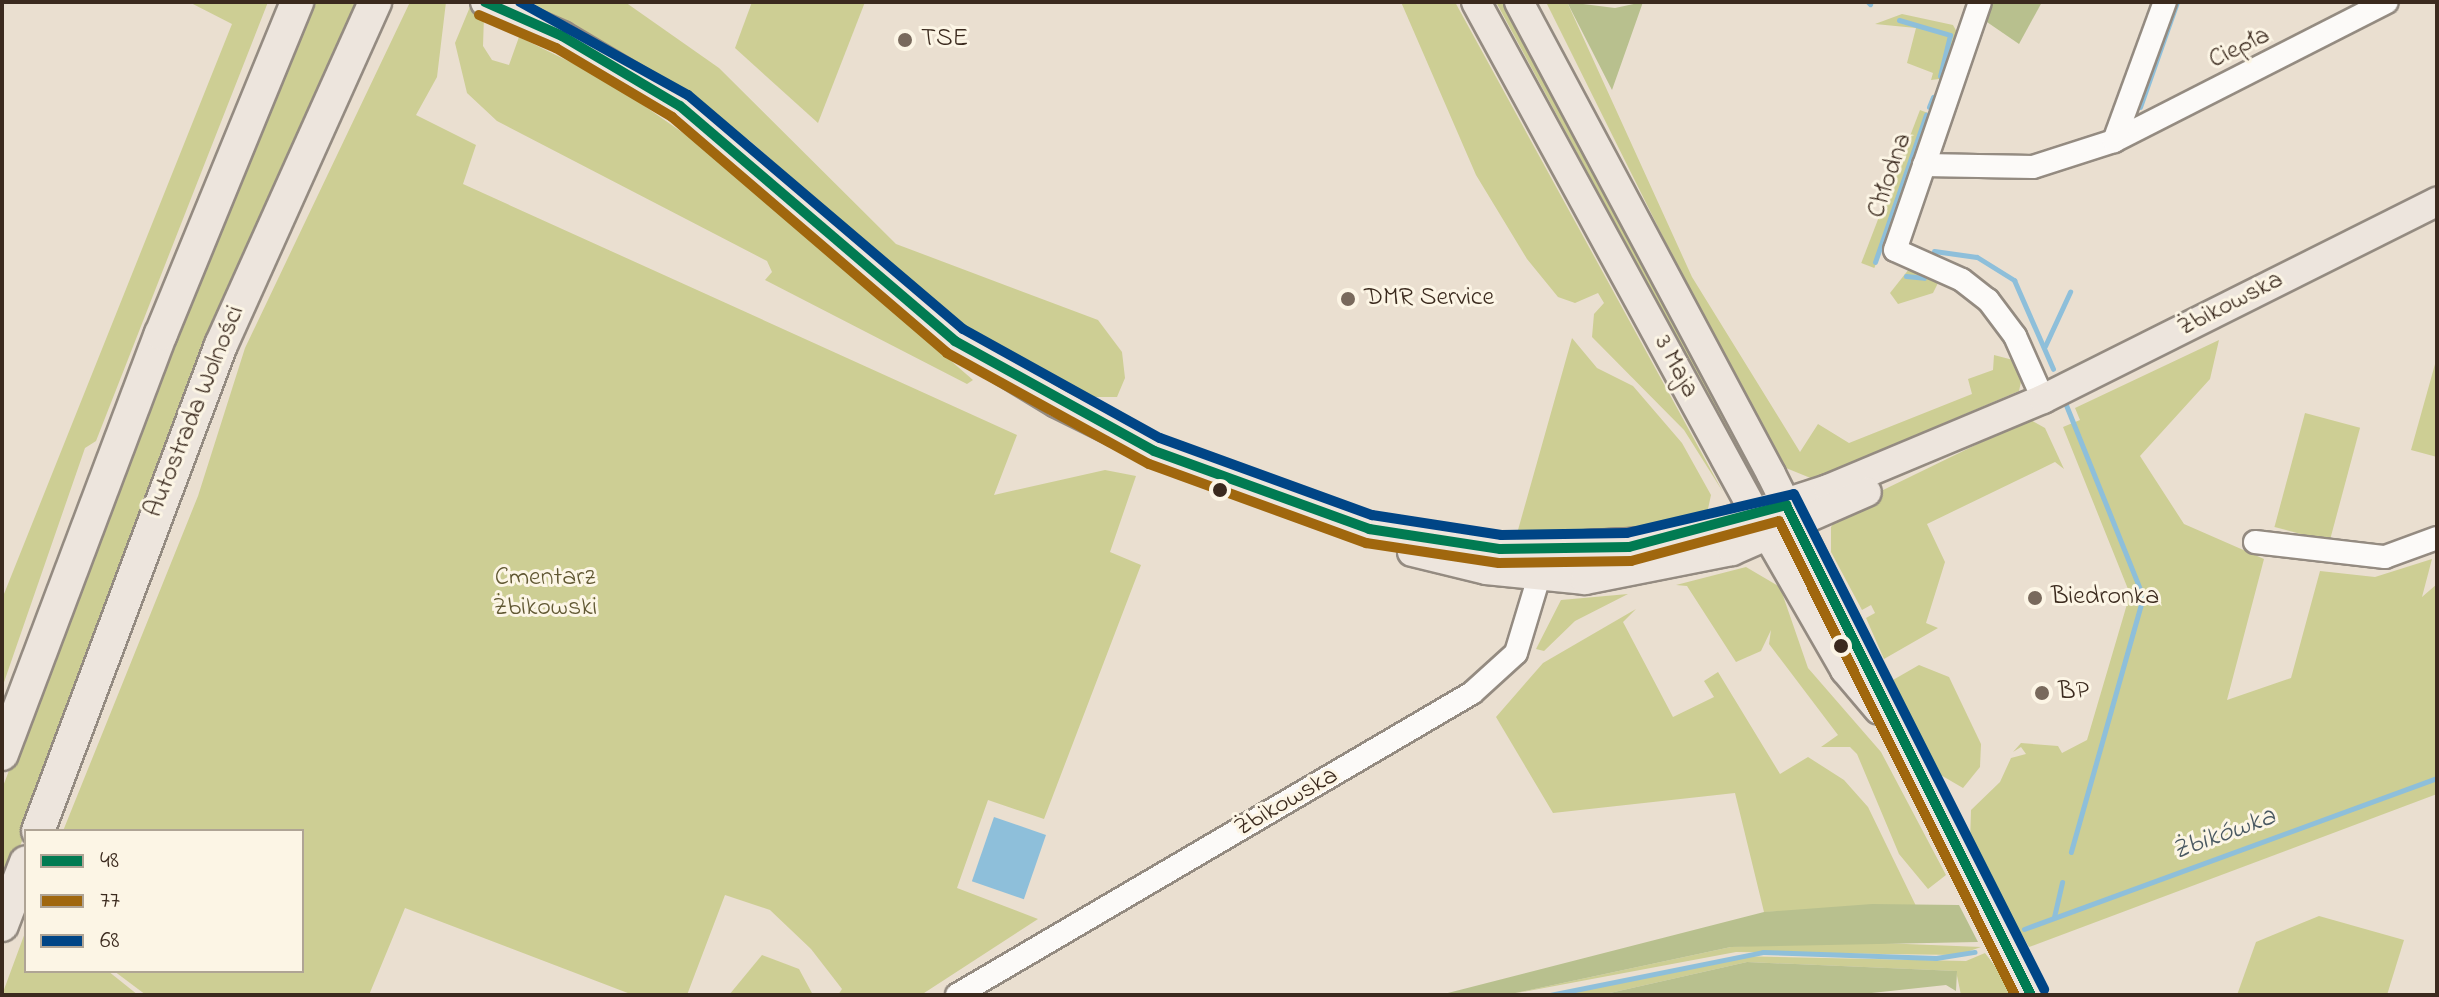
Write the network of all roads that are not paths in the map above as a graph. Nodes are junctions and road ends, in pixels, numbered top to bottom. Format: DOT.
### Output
graph roads {
  1 [pos="297,2"];
  2 [pos="375,2"];
  3 [pos="1476,2"];
  4 [pos="1519,2"];
  5 [pos="1980,2"];
  6 [pos="2165,2"];
  7 [pos="2387,2"];
  8 [pos="491,4"];
  9 [pos="2114,141"];
  10 [pos="1924,165"];
  11 [pos="2437,202"];
  12 [pos="2034,403"];
  13 [pos="1791,516"];
  14 [pos="1762,527"];
  15 [pos="2437,538"];
  16 [pos="2255,542"];
  17 [pos="1542,565"];
  18 [pos="1889,722"];
  19 [pos="2,754"];
  20 [pos="39,829"];
  21 [pos="24,867"];
  22 [pos="2,925"];
  23 [pos="957,995"];
  24 [pos="2031,995"];
  1 -- 19 [label="highway"];
  2 -- 20 [label="highway, Autostrada Wolności"];
  3 -- 14 [label="main road, 3 Maja"];
  4 -- 13 [label="main road, 3 Maja"];
  5 -- 10 [label="street, Chłodna"];
  6 -- 9 [label="street"];
  7 -- 9 [label="street, Ciepła"];
  8 -- 17 [label="main road, Żbikowska"];
  9 -- 10 [label="street, Ciepła"];
  10 -- 12 [label="street, Chłodna"];
  11 -- 12 [label="main road, Żbikowska"];
  12 -- 13 [label="main road, Żbikowska"];
  13 -- 14 [label="main road, Żbikowska"];
  13 -- 18 [label="main road, 3 Maja"];
  14 -- 17 [label="main road, Żbikowska"];
  14 -- 18 [label="main road, 3 Maja"];
  15 -- 16 [label="street"];
  17 -- 23 [label="street, Żbikowska"];
  18 -- 24 [label="main road, 3 Maja"];
  21 -- 22 [label="highway"];
}
